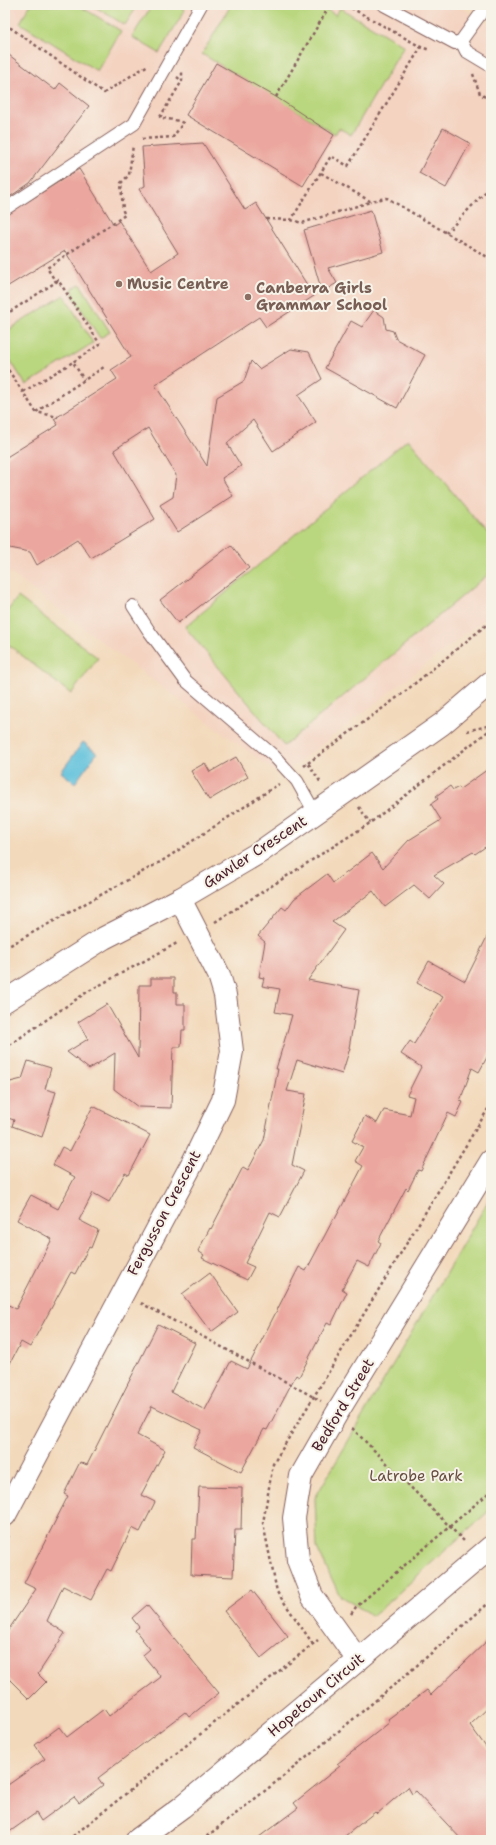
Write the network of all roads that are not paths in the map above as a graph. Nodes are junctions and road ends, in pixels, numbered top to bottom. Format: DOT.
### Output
graph roads {
  1 [pos="201,5"];
  2 [pos="384,5"];
  3 [pos="487,5"];
  4 [pos="462,41"];
  5 [pos="491,66"];
  6 [pos="5,209"];
  7 [pos="133,606"];
  8 [pos="491,682"];
  9 [pos="315,813"];
  10 [pos="180,899"];
  11 [pos="5,1001"];
  12 [pos="491,1161"];
  13 [pos="5,1515"];
  14 [pos="484,1551"];
  15 [pos="358,1660"];
  16 [pos="137,1840"];
  1 -- 6 [label="lane"];
  2 -- 4 [label="lane"];
  3 -- 4 [label="lane"];
  4 -- 5 [label="lane"];
  7 -- 9 [label="lane"];
  8 -- 9 [label="street, Gawler Crescent"];
  9 -- 10 [label="street, Gawler Crescent"];
  10 -- 11 [label="street, Gawler Crescent"];
  10 -- 13 [label="street, Fergusson Crescent"];
  12 -- 15 [label="street, Bedford Street"];
  14 -- 15 [label="street, Hopetoun Circuit"];
  15 -- 16 [label="street, Hopetoun Circuit"];
}
